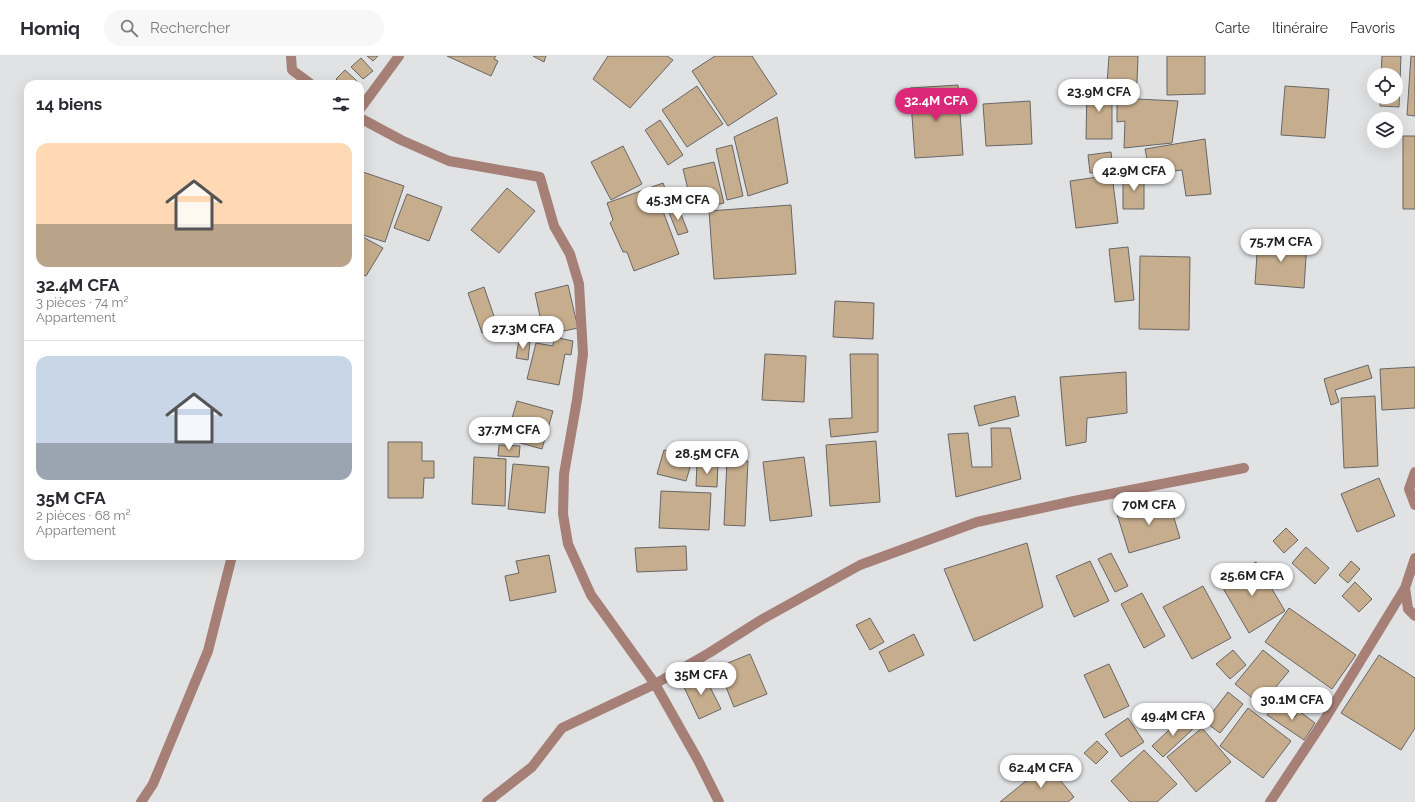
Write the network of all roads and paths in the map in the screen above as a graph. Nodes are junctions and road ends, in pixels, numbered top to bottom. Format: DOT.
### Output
graph roads {
  1 [pos="290,56"];
  2 [pos="399,56"];
  3 [pos="306,80"];
  4 [pos="364,104"];
  5 [pos="364,120"];
  6 [pos="1244,468"];
  7 [pos="1415,472"];
  8 [pos="1415,505"];
  9 [pos="1415,558"];
  10 [pos="231,560"];
  11 [pos="1405,588"];
  12 [pos="1415,616"];
  13 [pos="655,684"];
  14 [pos="141,802"];
  15 [pos="487,802"];
  16 [pos="718,802"];
  17 [pos="1270,802"];
  1 -- 3 [label="street"];
  2 -- 4 [label="street"];
  5 -- 13 [label="street"];
  6 -- 13 [label="street"];
  7 -- 8 [label="street"];
  9 -- 11 [label="street"];
  10 -- 14 [label="street"];
  11 -- 12 [label="street"];
  11 -- 17 [label="street"];
  13 -- 15 [label="street"];
  13 -- 16 [label="street"];
}
